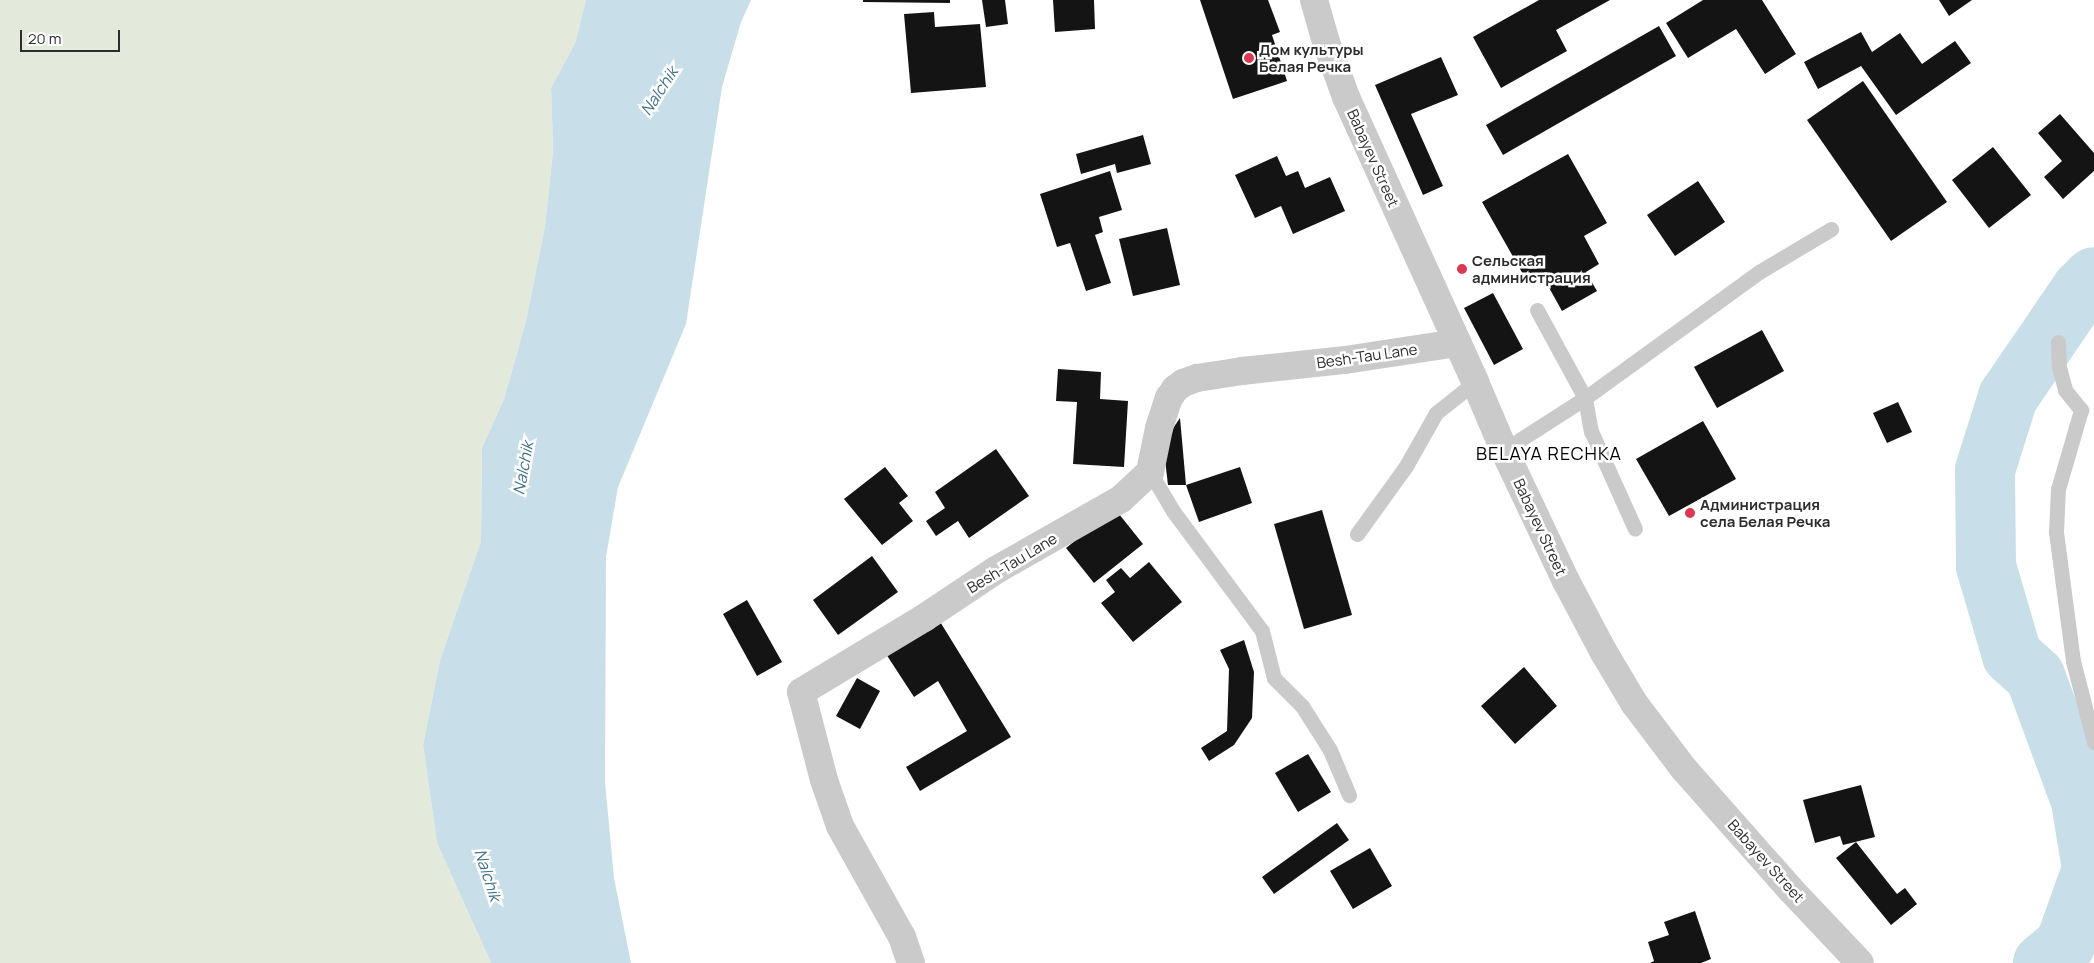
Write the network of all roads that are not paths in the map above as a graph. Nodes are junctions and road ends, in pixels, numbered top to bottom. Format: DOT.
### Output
graph roads {
  1 [pos="1314,0"];
  2 [pos="1831,229"];
  3 [pos="1537,310"];
  4 [pos="2058,342"];
  5 [pos="1458,343"];
  6 [pos="1476,382"];
  7 [pos="1585,398"];
  8 [pos="1504,450"];
  9 [pos="1150,472"];
  10 [pos="1635,529"];
  11 [pos="1357,534"];
  12 [pos="2094,742"];
  13 [pos="1349,795"];
  14 [pos="911,963"];
  15 [pos="1860,963"];
  1 -- 5 [label="street, Babayev Street"];
  2 -- 7 [label="lane"];
  3 -- 7 [label="lane"];
  4 -- 12 [label="lane"];
  5 -- 6 [label="street, Babayev Street"];
  5 -- 9 [label="street, Besh-Tau Lane"];
  6 -- 8 [label="street, Babayev Street"];
  6 -- 11 [label="lane"];
  7 -- 8 [label="lane"];
  7 -- 10 [label="lane"];
  8 -- 15 [label="street, Babayev Street"];
  9 -- 13 [label="lane"];
  9 -- 14 [label="street, Besh-Tau Lane"];
}
